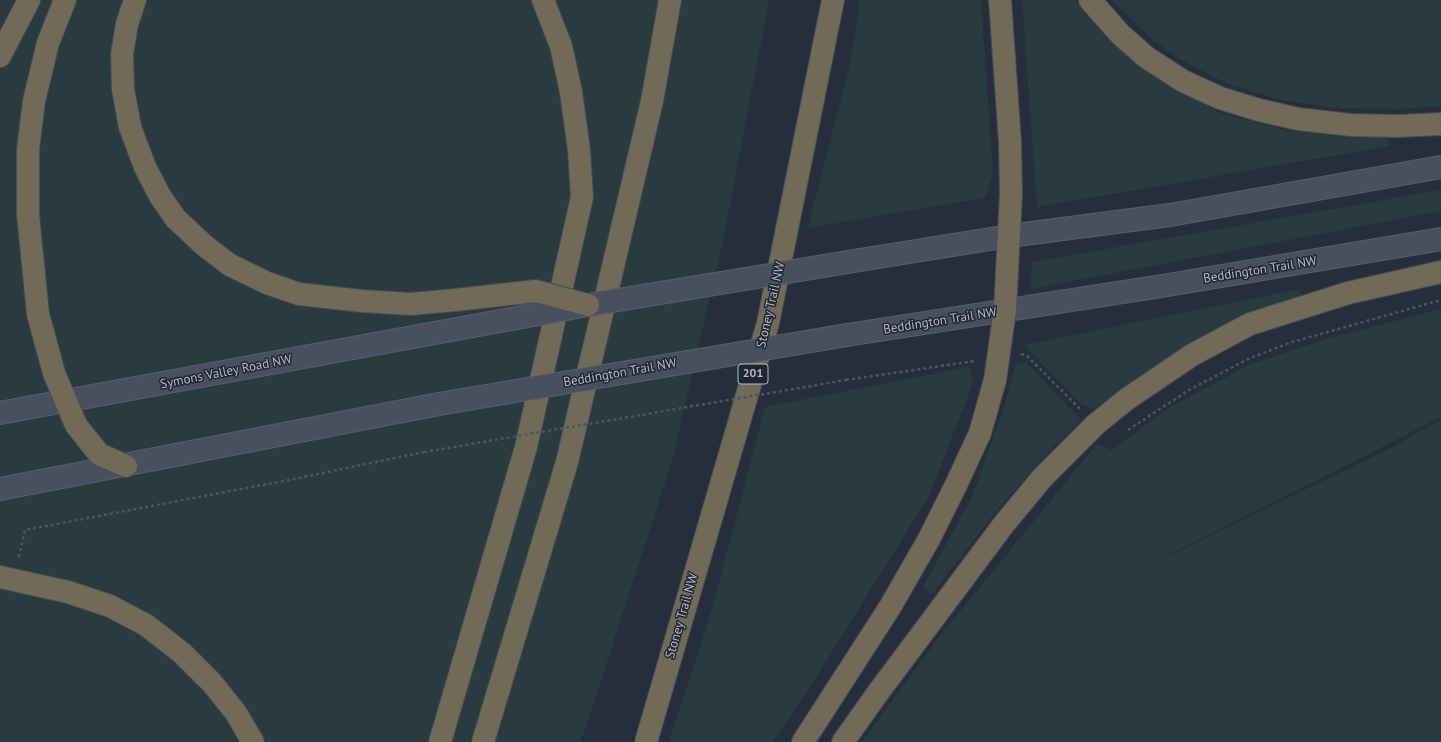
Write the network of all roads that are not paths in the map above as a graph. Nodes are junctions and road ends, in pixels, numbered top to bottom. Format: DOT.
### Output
graph roads {
  1 [pos="29,0"];
  2 [pos="64,0"];
  3 [pos="135,0"];
  4 [pos="543,0"];
  5 [pos="670,0"];
  6 [pos="833,0"];
  7 [pos="1000,0"];
  8 [pos="1090,0"];
  9 [pos="0,56"];
  10 [pos="1441,124"];
  11 [pos="1441,167"];
  12 [pos="1008,236"];
  13 [pos="1441,239"];
  14 [pos="1441,272"];
  15 [pos="588,305"];
  16 [pos="1005,310"];
  17 [pos="65,401"];
  18 [pos="0,413"];
  19 [pos="126,466"];
  20 [pos="0,489"];
  21 [pos="8,579"];
  22 [pos="253,742"];
  23 [pos="440,742"];
  24 [pos="483,742"];
  25 [pos="646,742"];
  26 [pos="803,742"];
  27 [pos="843,742"];
  1 -- 9 [label="highway"];
  2 -- 17 [label="highway"];
  3 -- 15 [label="highway, bridge"];
  4 -- 23 [label="highway"];
  5 -- 24 [label="highway"];
  6 -- 25 [label="highway, Stoney Trail NW / 201"];
  7 -- 12 [label="highway"];
  8 -- 10 [label="highway"];
  11 -- 12 [label="main road"];
  12 -- 15 [label="main road, bridge"];
  12 -- 16 [label="highway"];
  13 -- 16 [label="main road, Beddington Trail NW"];
  14 -- 27 [label="highway"];
  15 -- 17 [label="main road, Symons Valley Road NW, bridge"];
  16 -- 19 [label="main road, Beddington Trail NW, bridge"];
  16 -- 26 [label="highway"];
  17 -- 18 [label="main road, Symons Valley Road NW"];
  17 -- 19 [label="highway"];
  19 -- 20 [label="main road"];
  21 -- 22 [label="highway"];
}
